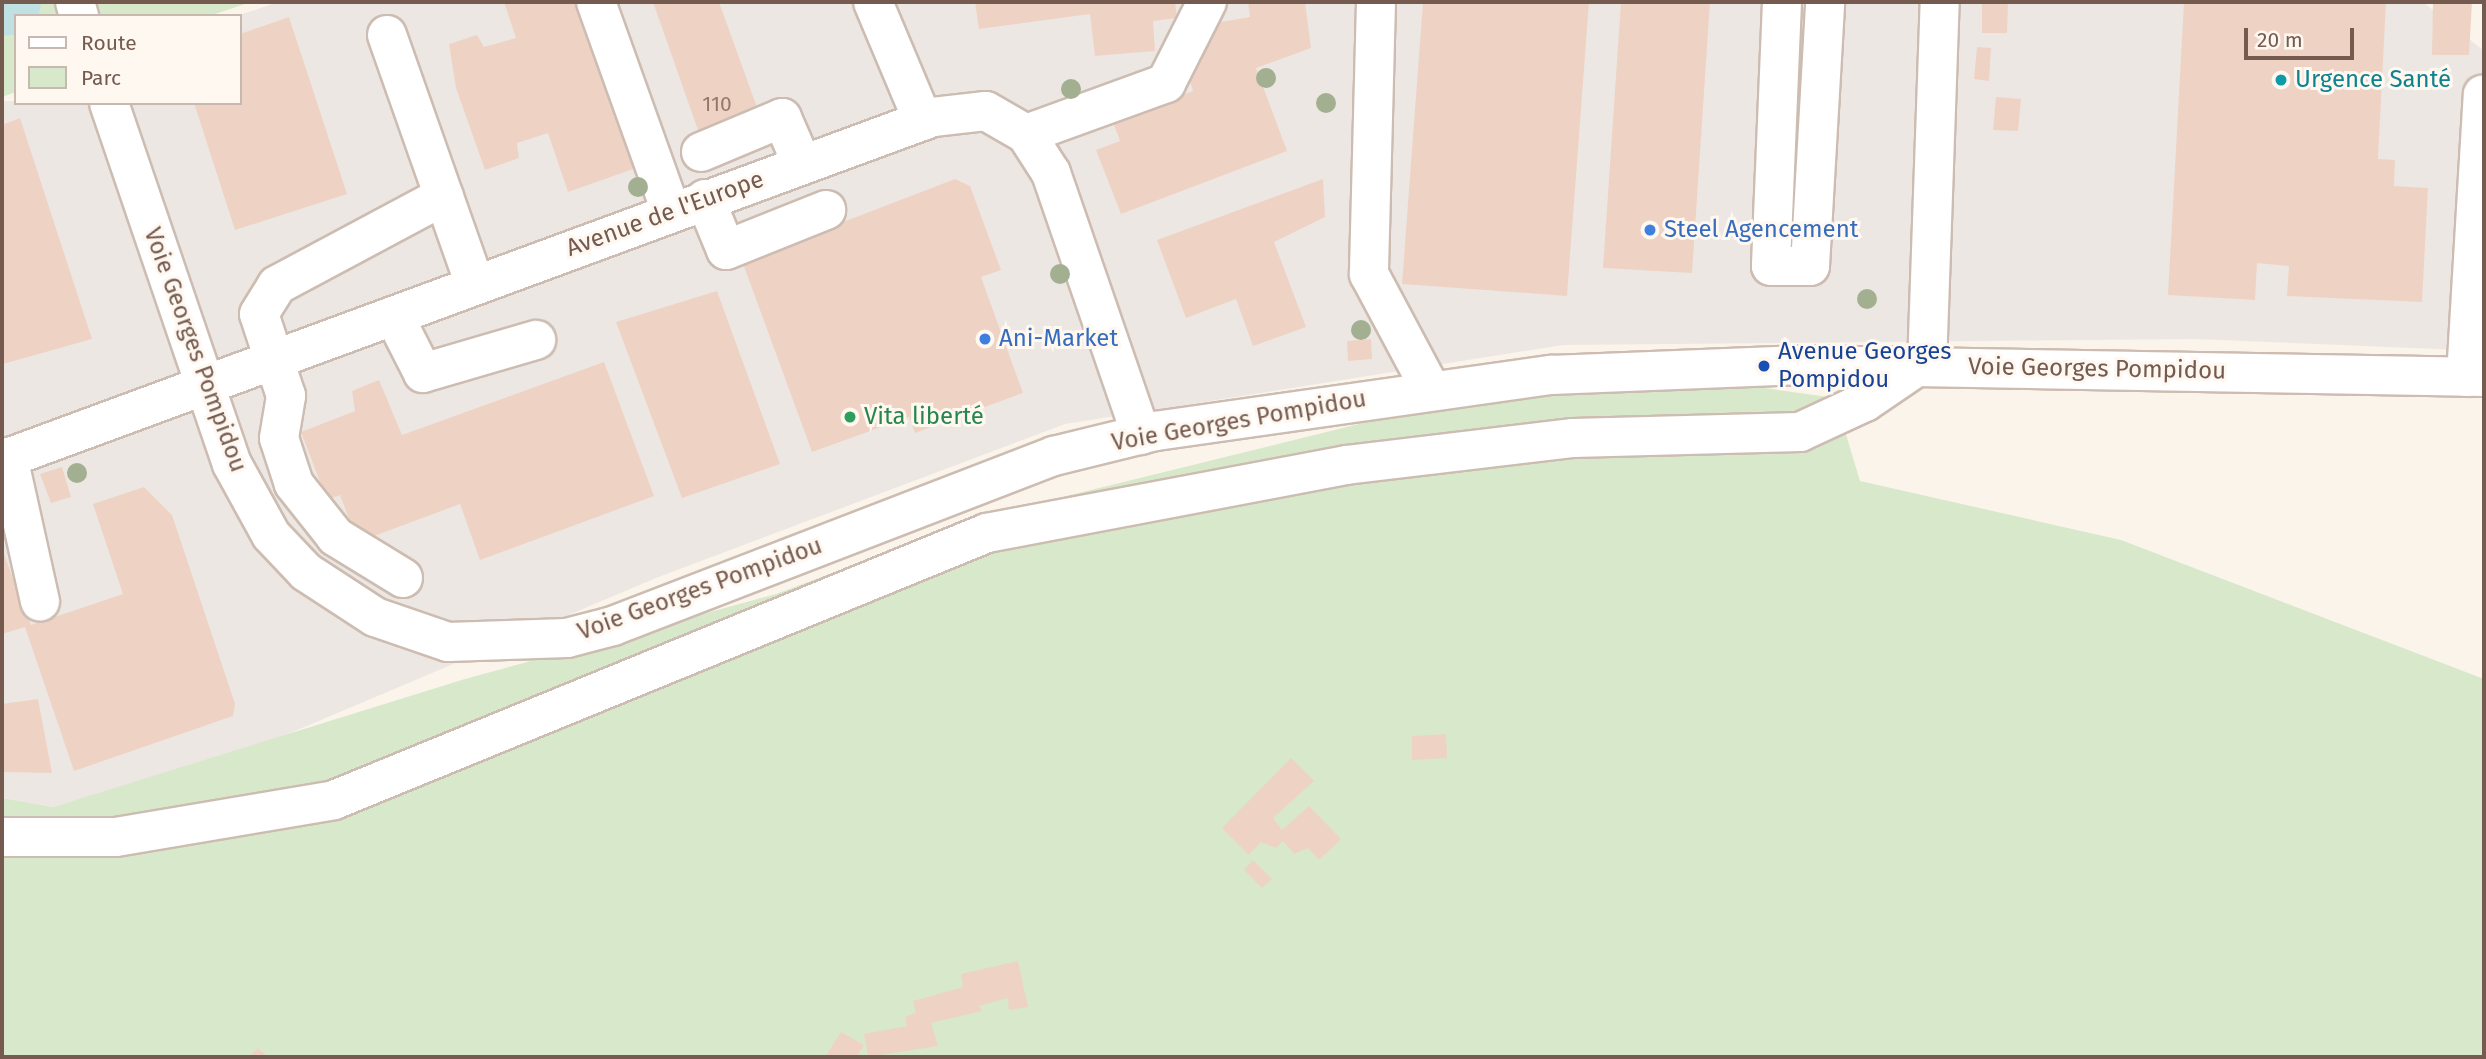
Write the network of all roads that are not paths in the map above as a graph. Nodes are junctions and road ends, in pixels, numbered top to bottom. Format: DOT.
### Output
graph roads {
  1 [pos="596,2"];
  2 [pos="873,2"];
  3 [pos="1207,2"];
  4 [pos="1376,2"];
  5 [pos="1782,2"];
  6 [pos="1825,2"];
  7 [pos="1940,2"];
  8 [pos="387,35"];
  9 [pos="2483,95"];
  10 [pos="110,105"];
  11 [pos="923,121"];
  12 [pos="1026,134"];
  13 [pos="701,152"];
  14 [pos="802,164"];
  15 [pos="444,196"];
  16 [pos="688,205"];
  17 [pos="827,210"];
  18 [pos="475,285"];
  19 [pos="394,316"];
  20 [pos="536,340"];
  21 [pos="270,360"];
  22 [pos="1923,366"];
  23 [pos="2475,377"];
  24 [pos="206,387"];
  25 [pos="1431,390"];
  26 [pos="1141,435"];
  27 [pos="5,458"];
  28 [pos="403,578"];
  29 [pos="40,601"];
  30 [pos="2,837"];
  1 -- 16 [label="street"];
  2 -- 11 [label="street"];
  3 -- 12 [label="street"];
  4 -- 25 [label="street"];
  5 -- 6 [label="street"];
  7 -- 22 [label="street"];
  8 -- 15 [label="street"];
  9 -- 23 [label="street"];
  10 -- 24 [label="street, Voie Georges Pompidou"];
  11 -- 12 [label="street, Avenue de l'Europe"];
  11 -- 14 [label="street, Avenue de l'Europe"];
  12 -- 26 [label="street, Avenue de l'Europe"];
  13 -- 14 [label="street"];
  14 -- 16 [label="street, Avenue de l'Europe"];
  15 -- 18 [label="street"];
  15 -- 21 [label="street"];
  16 -- 17 [label="street"];
  16 -- 18 [label="street, Avenue de l'Europe"];
  18 -- 19 [label="street, Avenue de l'Europe"];
  19 -- 20 [label="street"];
  19 -- 21 [label="street, Avenue de l'Europe"];
  21 -- 24 [label="street, Avenue de l'Europe"];
  21 -- 28 [label="street"];
  22 -- 23 [label="street, Voie Georges Pompidou"];
  22 -- 25 [label="street, Voie Georges Pompidou"];
  22 -- 30 [label="street"];
  24 -- 26 [label="street, Voie Georges Pompidou"];
  24 -- 27 [label="street, Avenue de l'Europe"];
  25 -- 26 [label="street, Voie Georges Pompidou"];
  27 -- 29 [label="street"];
}
